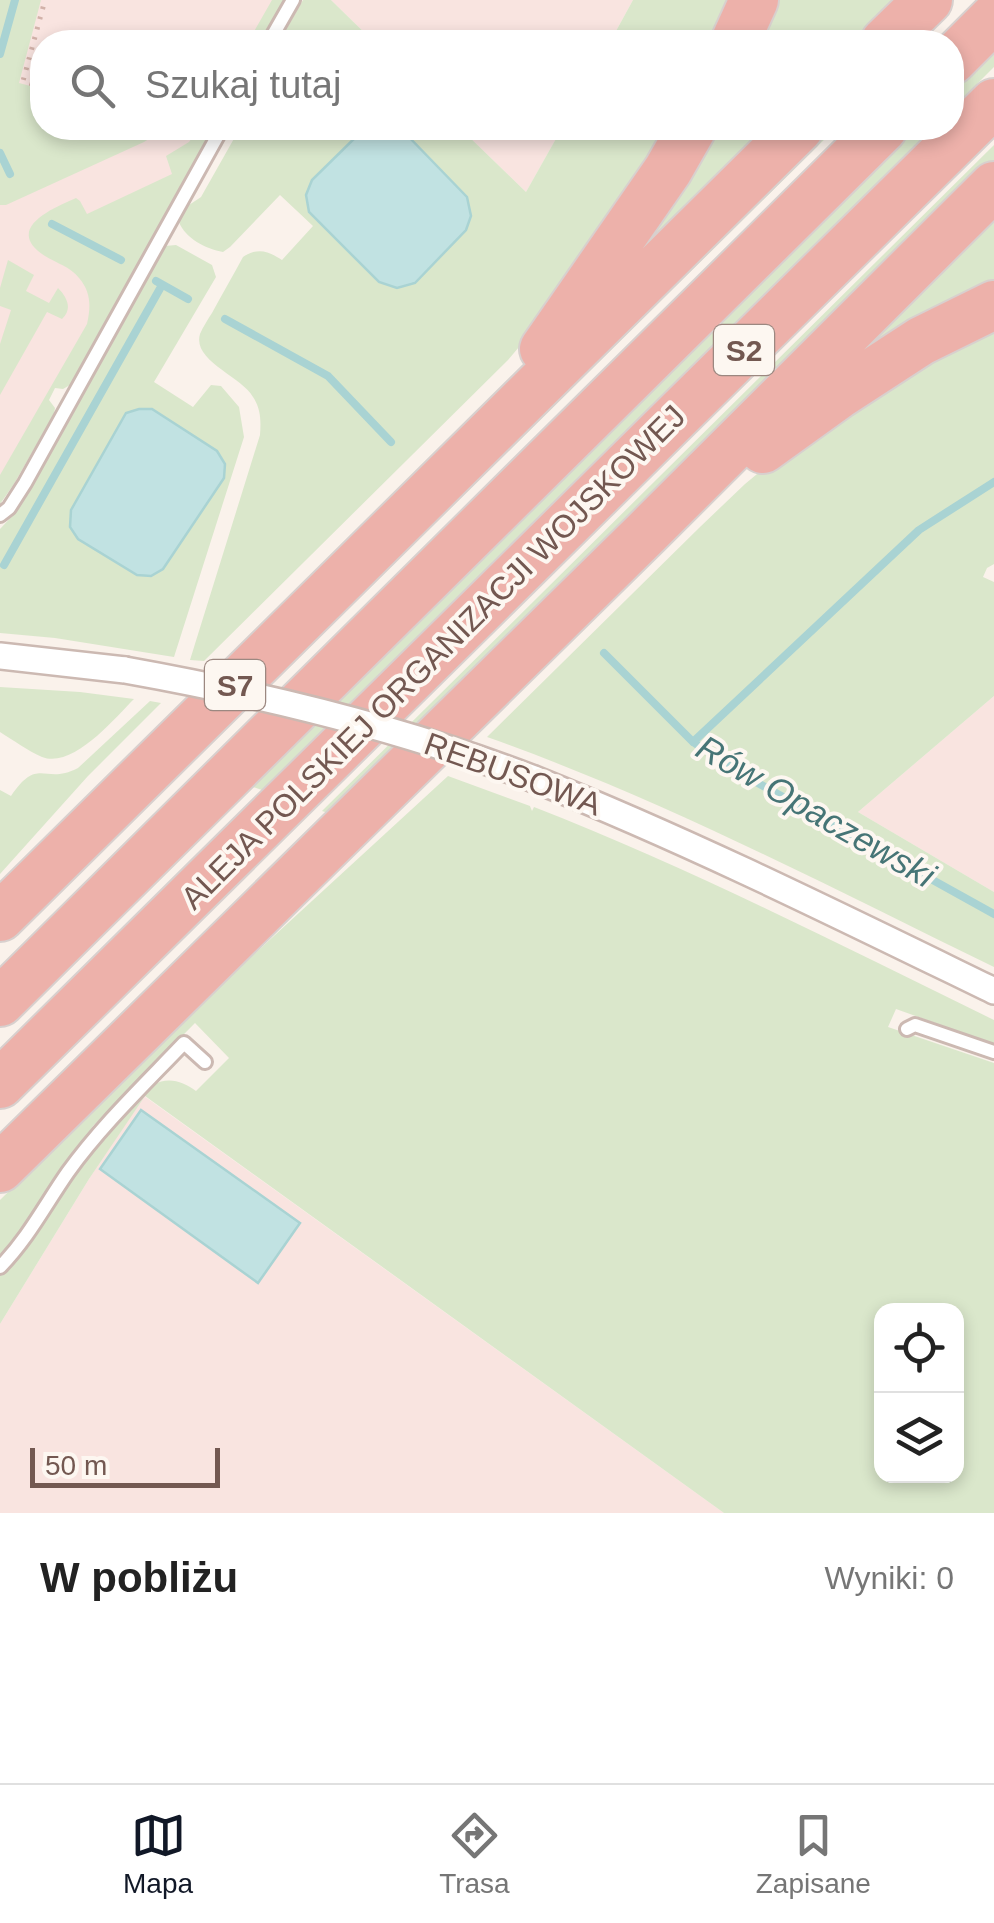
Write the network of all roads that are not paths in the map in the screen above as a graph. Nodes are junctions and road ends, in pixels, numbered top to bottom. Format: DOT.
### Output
graph roads {
  1 [pos="293,0"];
  2 [pos="754,0"];
  3 [pos="928,0"];
  4 [pos="994,18"];
  5 [pos="276,30"];
  6 [pos="741,30"];
  7 [pos="897,30"];
  8 [pos="964,48"];
  9 [pos="994,103"];
  10 [pos="964,133"];
  11 [pos="215,140"];
  12 [pos="685,140"];
  13 [pos="787,140"];
  14 [pos="872,140"];
  15 [pos="957,140"];
  16 [pos="994,186"];
  17 [pos="994,304"];
  18 [pos="469,453"];
  19 [pos="0,515"];
  20 [pos="646,533"];
  21 [pos="0,656"];
  22 [pos="0,917"];
  23 [pos="994,991"];
  24 [pos="0,1002"];
  25 [pos="907,1029"];
  26 [pos="994,1052"];
  27 [pos="205,1062"];
  28 [pos="0,1084"];
  29 [pos="0,1168"];
  30 [pos="0,1268"];
  1 -- 5 [label="lane"];
  2 -- 6 [label="highway"];
  3 -- 7 [label="highway"];
  4 -- 8 [label="highway"];
  9 -- 10 [label="highway, ALEJA POLSKIEJ ORGANIZACJI WOJSKOWEJ / S2"];
  11 -- 19 [label="lane"];
  12 -- 18 [label="highway"];
  13 -- 18 [label="highway, S7"];
  14 -- 24 [label="highway, ALEJA POLSKIEJ ORGANIZACJI WOJSKOWEJ / S2"];
  15 -- 28 [label="highway, ALEJA POLSKIEJ ORGANIZACJI WOJSKOWEJ / S2"];
  16 -- 20 [label="highway"];
  17 -- 20 [label="highway"];
  18 -- 22 [label="highway, S7"];
  20 -- 29 [label="highway"];
  21 -- 23 [label="street, REBUSOWA, bridge"];
  25 -- 26 [label="lane"];
  27 -- 30 [label="lane"];
}
